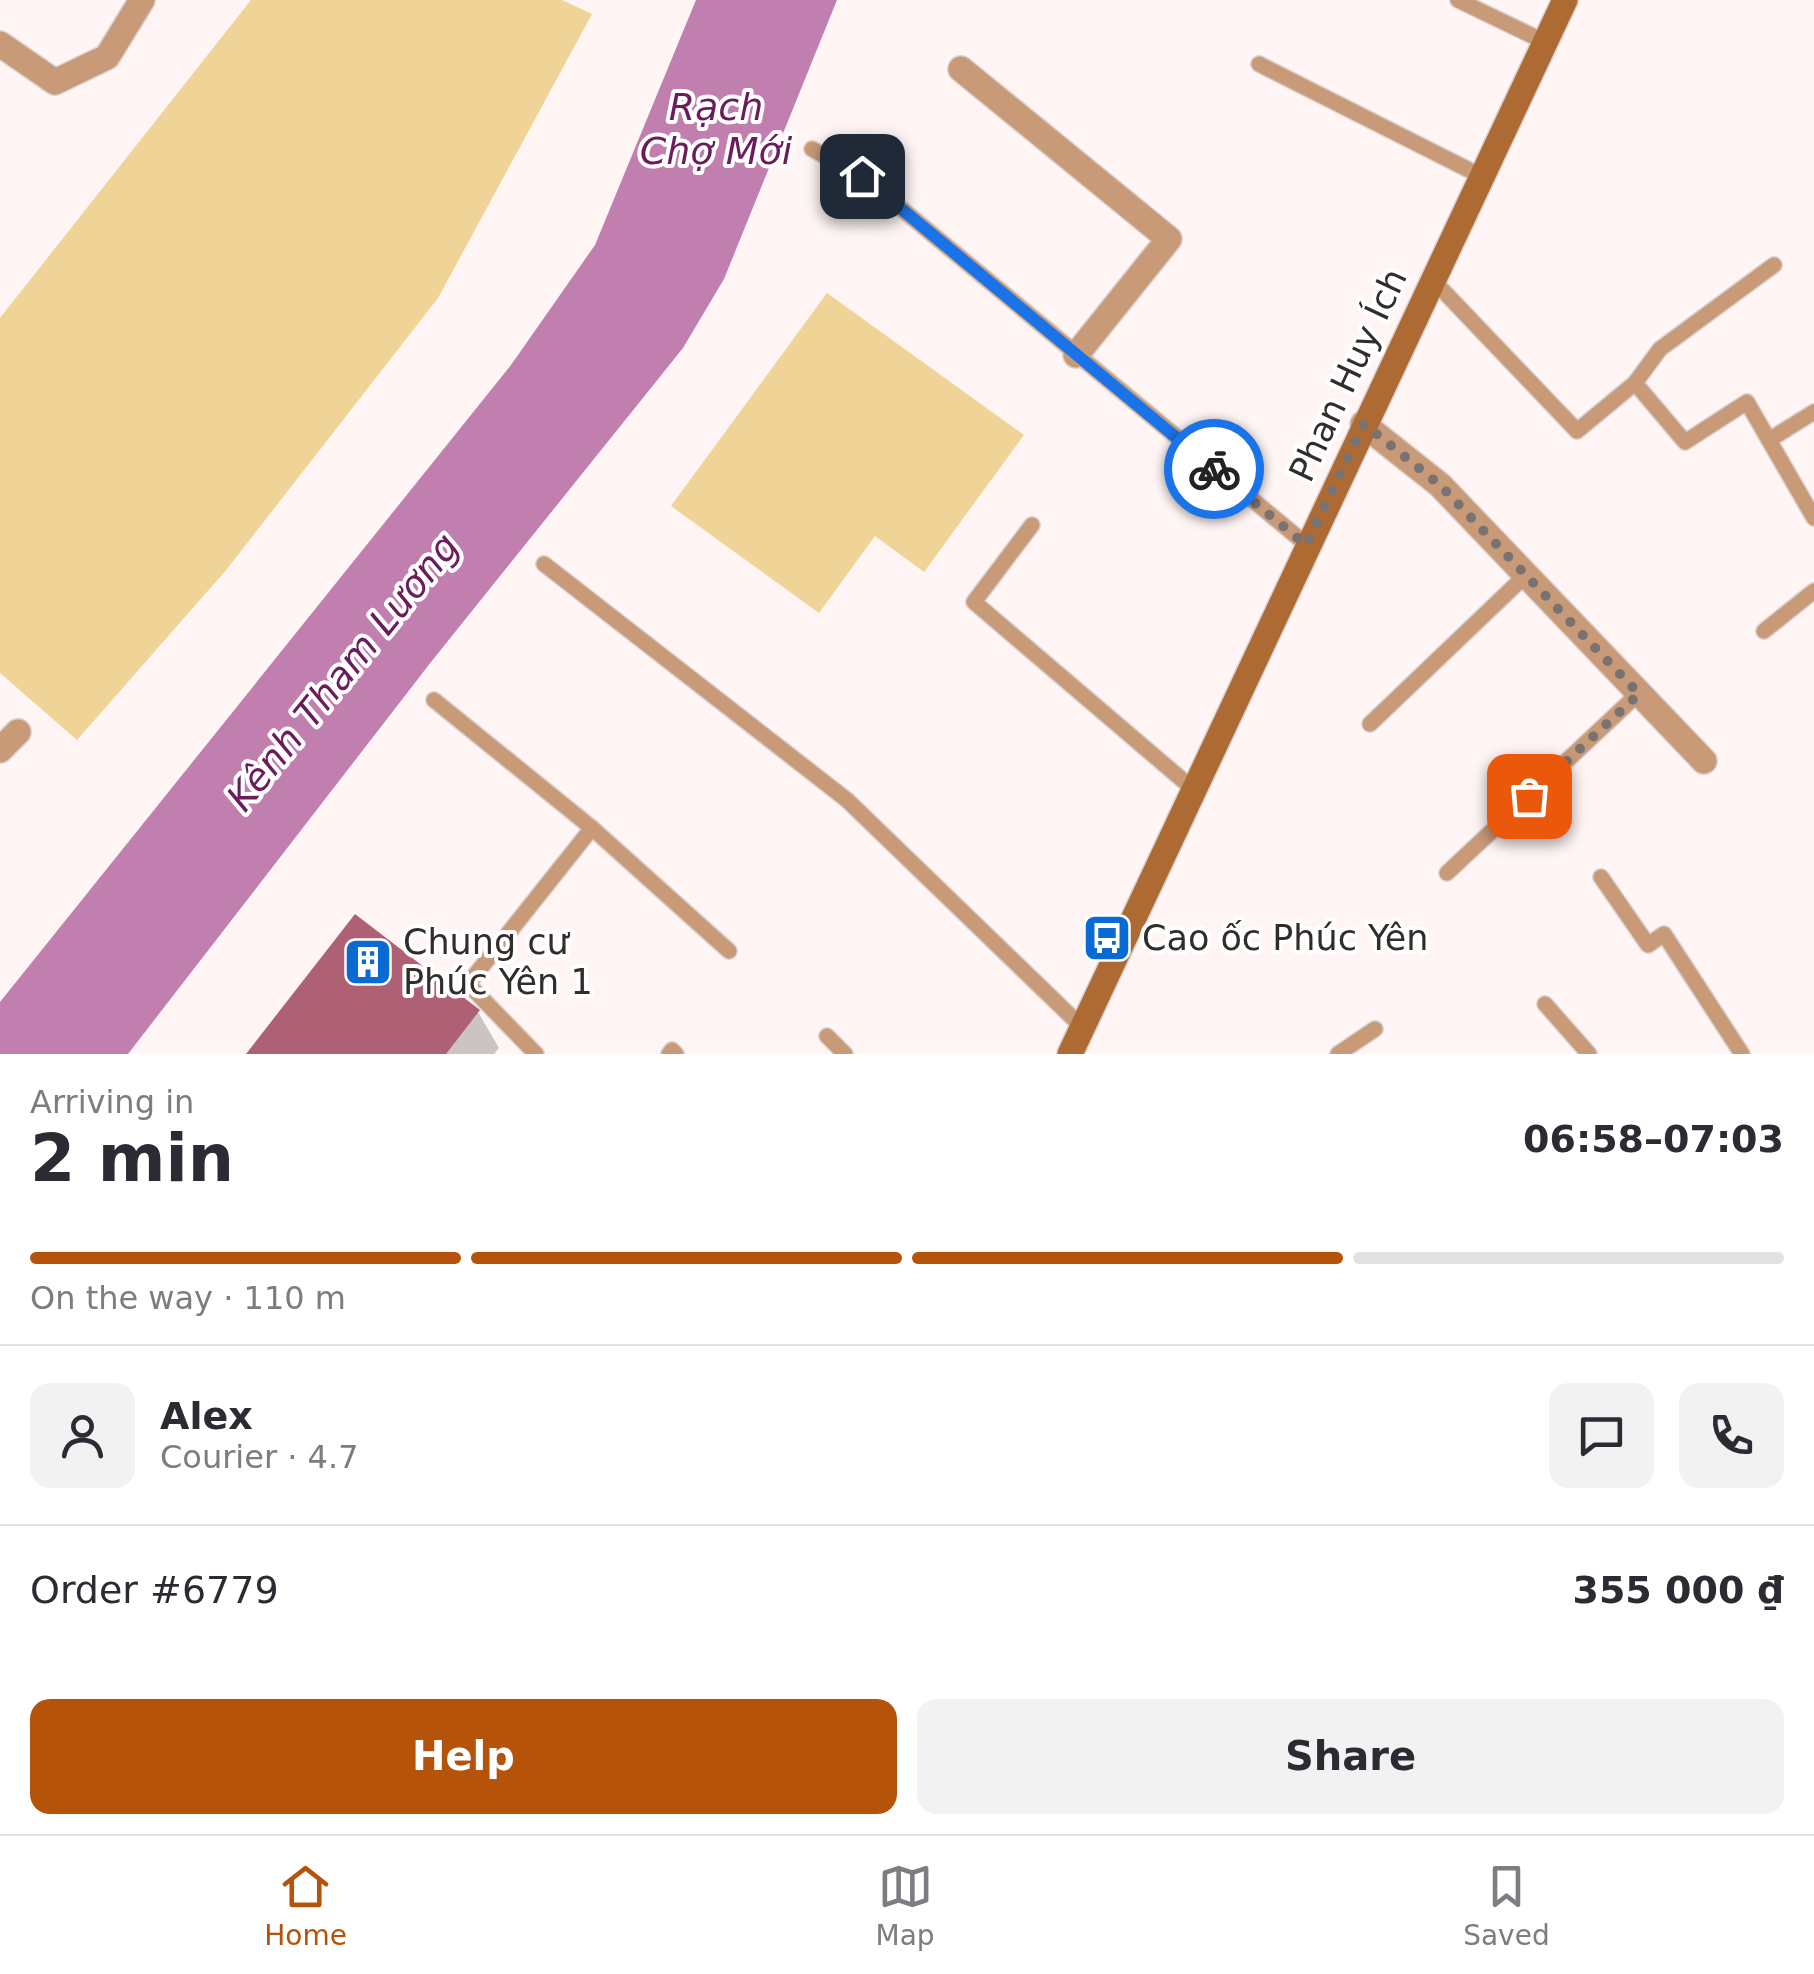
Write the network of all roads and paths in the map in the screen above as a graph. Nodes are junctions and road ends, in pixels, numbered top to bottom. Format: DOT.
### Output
graph roads {
  1 [pos="142,0"];
  2 [pos="1458,0"];
  3 [pos="1565,0"];
  4 [pos="1545,42"];
  5 [pos="0,44"];
  6 [pos="1259,64"];
  7 [pos="962,69"];
  8 [pos="812,149"];
  9 [pos="1480,176"];
  10 [pos="1774,265"];
  11 [pos="1432,279"];
  12 [pos="1076,355"];
  13 [pos="1634,383"];
  14 [pos="1814,412"];
  15 [pos="1364,424"];
  16 [pos="1769,440"];
  17 [pos="1814,518"];
  18 [pos="1032,525"];
  19 [pos="1306,545"];
  20 [pos="544,564"];
  21 [pos="1526,575"];
  22 [pos="1814,591"];
  23 [pos="1764,631"];
  24 [pos="1639,694"];
  25 [pos="434,700"];
  26 [pos="1370,724"];
  27 [pos="1704,762"];
  28 [pos="1193,789"];
  29 [pos="592,828"];
  30 [pos="1447,872"];
  31 [pos="1601,877"];
  32 [pos="730,951"];
  33 [pos="1545,1004"];
  34 [pos="1082,1027"];
  35 [pos="1375,1029"];
  36 [pos="827,1036"];
  37 [pos="536,1054"];
  38 [pos="845,1054"];
  39 [pos="1070,1054"];
  40 [pos="1338,1054"];
  41 [pos="1590,1054"];
  42 [pos="1742,1054"];
  1 -- 5 [label="street"];
  2 -- 4 [label="lane"];
  3 -- 4 [label="main road, Phan Huy Ích"];
  4 -- 9 [label="main road, Phan Huy Ích"];
  6 -- 9 [label="lane"];
  7 -- 12 [label="street"];
  8 -- 12 [label="lane"];
  9 -- 11 [label="main road, Phan Huy Ích"];
  10 -- 13 [label="lane"];
  11 -- 13 [label="lane"];
  11 -- 15 [label="main road, Phan Huy Ích"];
  12 -- 19 [label="lane"];
  13 -- 16 [label="lane"];
  14 -- 16 [label="lane"];
  15 -- 19 [label="main road, Phan Huy Ích"];
  15 -- 21 [label="street"];
  16 -- 17 [label="lane"];
  18 -- 28 [label="lane"];
  19 -- 28 [label="main road, Phan Huy Ích"];
  20 -- 34 [label="lane"];
  21 -- 24 [label="street"];
  21 -- 26 [label="lane"];
  22 -- 23 [label="lane"];
  24 -- 27 [label="street"];
  24 -- 30 [label="lane"];
  25 -- 29 [label="lane"];
  28 -- 34 [label="main road, Phan Huy Ích"];
  29 -- 32 [label="lane"];
  29 -- 37 [label="lane"];
  31 -- 42 [label="lane"];
  33 -- 41 [label="lane"];
  34 -- 39 [label="main road, Phan Huy Ích"];
  35 -- 40 [label="lane"];
  36 -- 38 [label="lane"];
}
